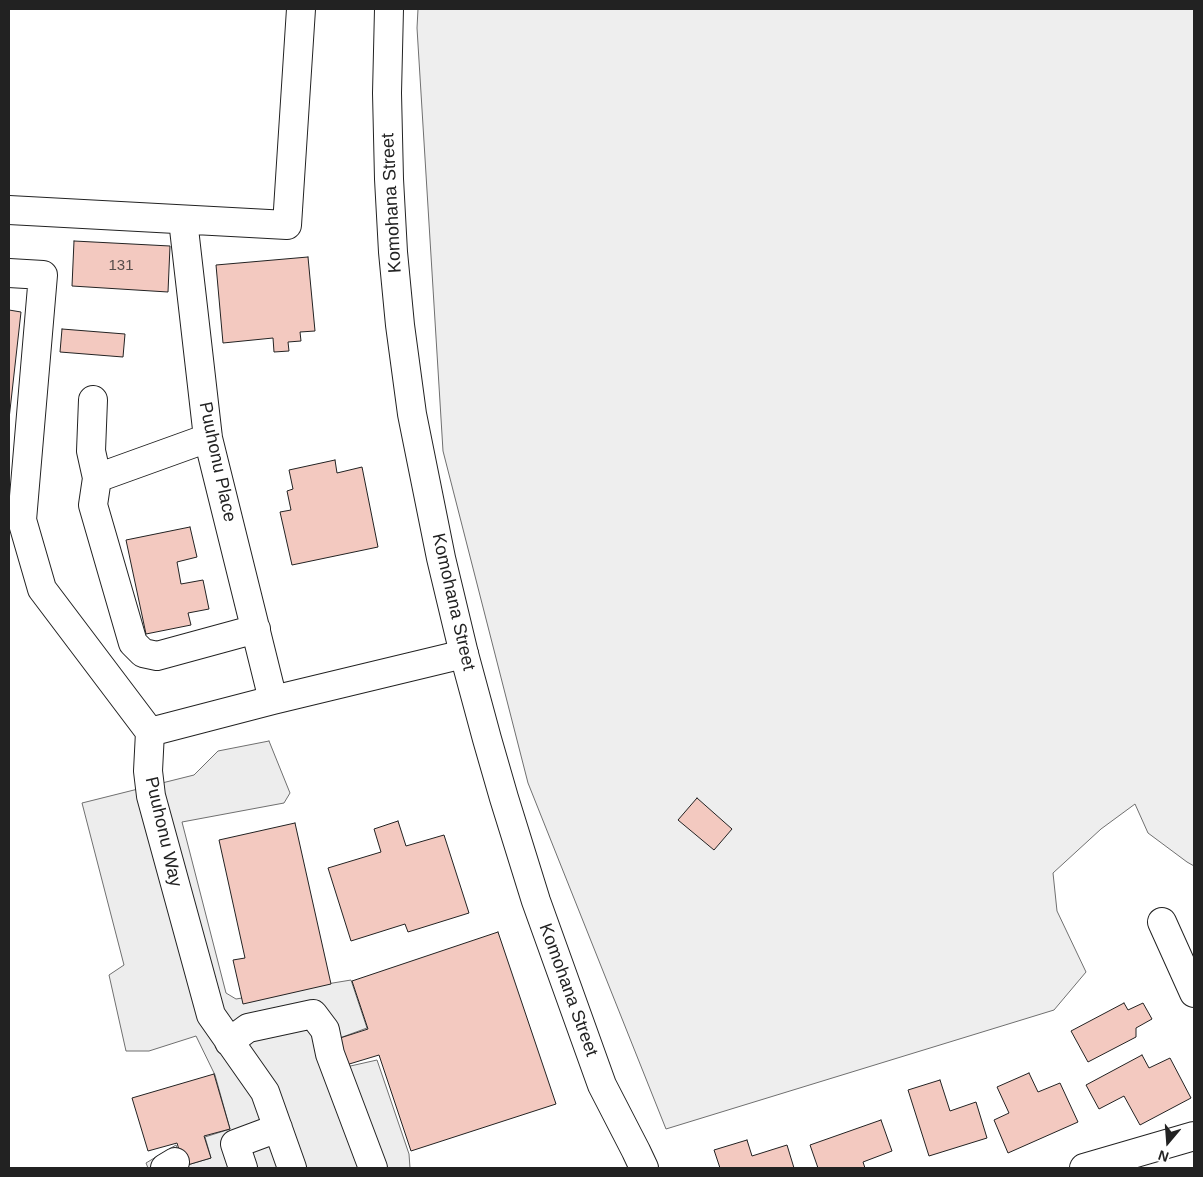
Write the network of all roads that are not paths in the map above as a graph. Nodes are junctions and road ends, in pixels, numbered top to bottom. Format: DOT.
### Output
graph roads {
  1 [pos="301,9"];
  2 [pos="389,9"];
  3 [pos="9,210"];
  4 [pos="183,220"];
  5 [pos="9,273"];
  6 [pos="93,400"];
  7 [pos="208,438"];
  8 [pos="17,478"];
  9 [pos="98,478"];
  10 [pos="256,630"];
  11 [pos="464,654"];
  12 [pos="273,700"];
  13 [pos="150,732"];
  14 [pos="1162,922"];
  15 [pos="1194,993"];
  16 [pos="229,1042"];
  17 [pos="278,1128"];
  18 [pos="1194,1136"];
  19 [pos="243,1168"];
  20 [pos="292,1168"];
  21 [pos="372,1168"];
  22 [pos="644,1168"];
  23 [pos="1084,1168"];
  1 -- 4 [label="main road"];
  2 -- 11 [label="main road, Komohana Street"];
  3 -- 4 [label="main road"];
  4 -- 7 [label="main road, Puuhonu Place"];
  5 -- 8 [label="main road"];
  6 -- 9 [label="main road"];
  7 -- 9 [label="main road"];
  7 -- 10 [label="main road, Puuhonu Place"];
  8 -- 13 [label="main road"];
  9 -- 10 [label="main road"];
  10 -- 12 [label="main road, Puuhonu Place"];
  11 -- 12 [label="main road"];
  11 -- 22 [label="main road, Komohana Street"];
  12 -- 13 [label="main road"];
  13 -- 16 [label="main road, Puuhonu Way"];
  14 -- 15 [label="main road"];
  16 -- 17 [label="main road, Puuhonu Way"];
  16 -- 21 [label="main road"];
  17 -- 19 [label="main road"];
  17 -- 20 [label="main road, Puuhonu Way"];
  18 -- 23 [label="main road"];
}
